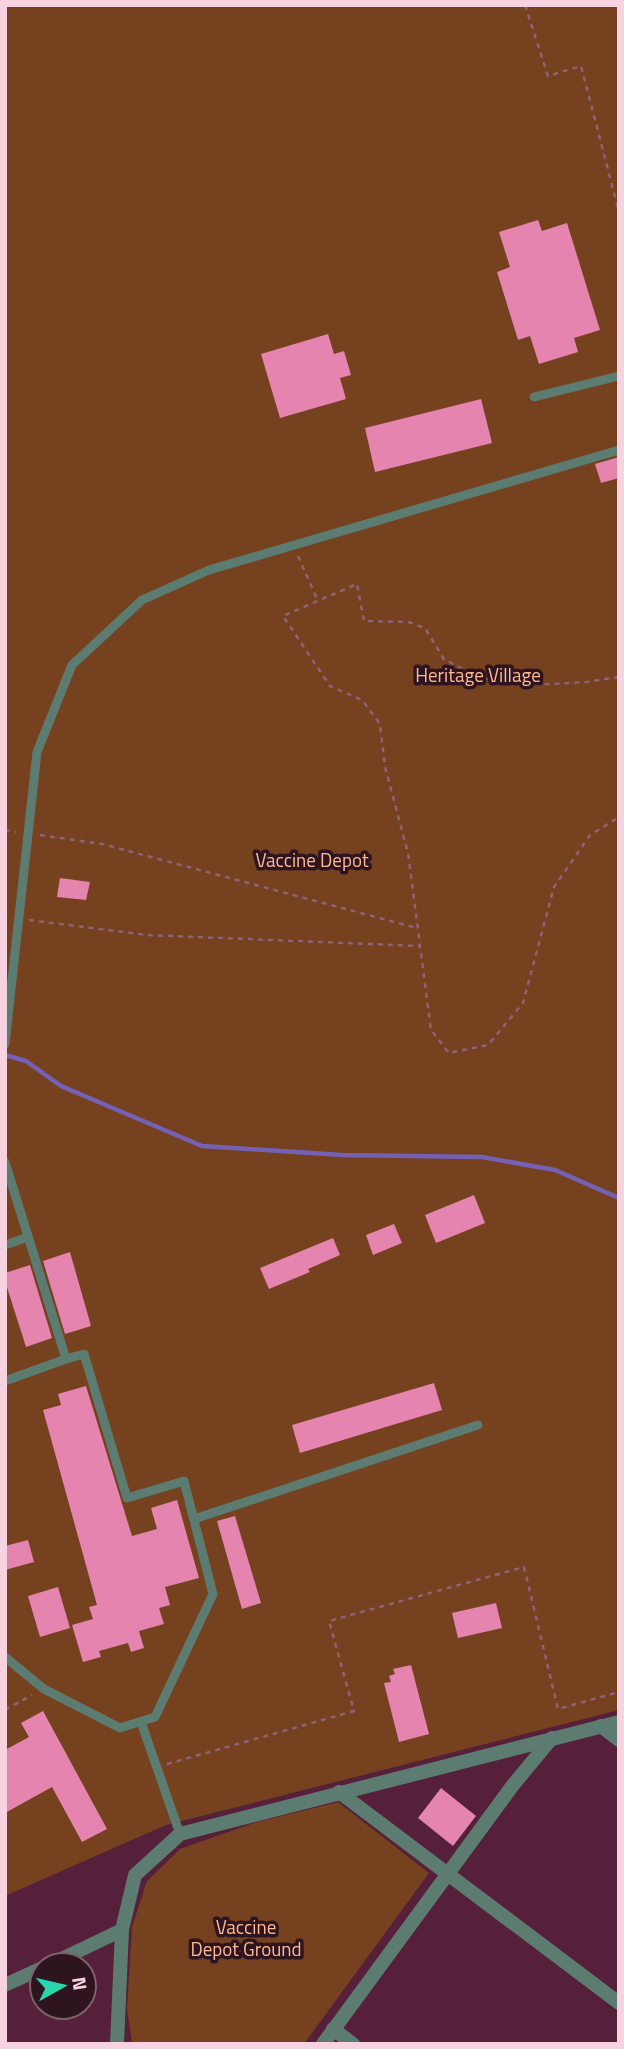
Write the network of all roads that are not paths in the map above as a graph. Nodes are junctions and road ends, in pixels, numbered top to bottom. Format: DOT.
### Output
graph roads {
  1 [pos="619,376"];
  2 [pos="534,397"];
  3 [pos="619,450"];
  4 [pos="5,1044"];
  5 [pos="5,1162"];
  6 [pos="28,1237"];
  7 [pos="5,1245"];
  8 [pos="66,1359"];
  9 [pos="5,1381"];
  10 [pos="478,1425"];
  11 [pos="194,1519"];
  12 [pos="5,1657"];
  13 [pos="141,1722"];
  14 [pos="619,1722"];
  15 [pos="601,1726"];
  16 [pos="552,1738"];
  17 [pos="619,1740"];
  18 [pos="339,1792"];
  19 [pos="180,1834"];
  20 [pos="448,1875"];
  21 [pos="122,1930"];
  22 [pos="78,1951"];
  23 [pos="28,1975"];
  24 [pos="5,1986"];
  25 [pos="619,2004"];
  26 [pos="333,2029"];
  27 [pos="117,2044"];
  28 [pos="323,2044"];
  29 [pos="353,2044"];
  1 -- 2 [label="lane"];
  3 -- 4 [label="lane"];
  5 -- 6 [label="lane"];
  6 -- 7 [label="lane"];
  6 -- 8 [label="lane"];
  8 -- 9 [label="lane"];
  8 -- 11 [label="lane"];
  10 -- 11 [label="lane"];
  11 -- 13 [label="lane"];
  12 -- 13 [label="lane"];
  13 -- 19 [label="lane"];
  14 -- 15 [label="street"];
  15 -- 16 [label="street"];
  15 -- 17 [label="street"];
  16 -- 18 [label="street"];
  16 -- 20 [label="street"];
  18 -- 19 [label="street"];
  18 -- 20 [label="street"];
  19 -- 21 [label="street"];
  20 -- 25 [label="street"];
  20 -- 26 [label="street"];
  21 -- 22 [label="street"];
  21 -- 27 [label="street"];
  23 -- 24 [label="street"];
  26 -- 28 [label="street"];
  26 -- 29 [label="street"];
}
